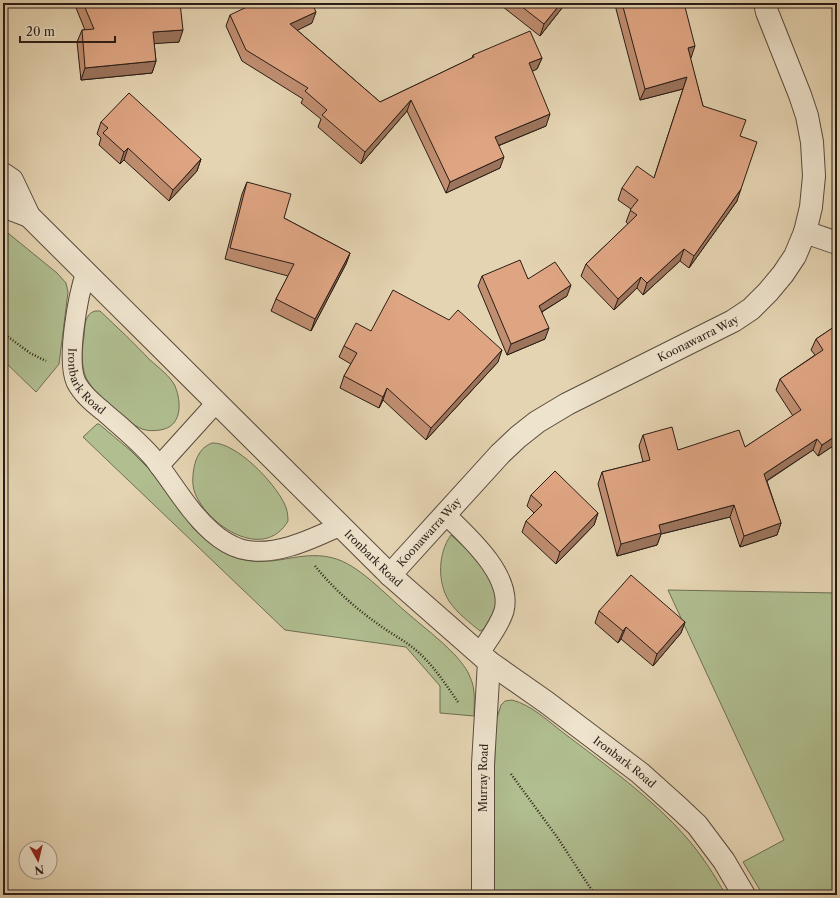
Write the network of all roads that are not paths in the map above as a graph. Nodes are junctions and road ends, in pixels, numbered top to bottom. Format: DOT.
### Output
graph roads {
  1 [pos="764,3"];
  2 [pos="3,174"];
  3 [pos="3,206"];
  4 [pos="29,216"];
  5 [pos="806,232"];
  6 [pos="837,243"];
  7 [pos="86,272"];
  8 [pos="216,403"];
  9 [pos="160,466"];
  10 [pos="445,514"];
  11 [pos="340,526"];
  12 [pos="390,575"];
  13 [pos="484,658"];
  14 [pos="484,895"];
  15 [pos="744,895"];
  1 -- 5 [label="street, Koonawarra Way"];
  2 -- 4 [label="street, Ironbark Road"];
  3 -- 4 [label="street, Ironbark Road"];
  4 -- 7 [label="street, Ironbark Road"];
  5 -- 6 [label="street"];
  5 -- 10 [label="street, Koonawarra Way"];
  7 -- 8 [label="street, Ironbark Road"];
  7 -- 9 [label="lane, Ironbark Road"];
  8 -- 9 [label="lane"];
  8 -- 11 [label="street, Ironbark Road"];
  9 -- 11 [label="lane, Ironbark Road"];
  10 -- 12 [label="street, Koonawarra Way"];
  10 -- 13 [label="lane"];
  11 -- 12 [label="street, Ironbark Road"];
  12 -- 13 [label="street, Ironbark Road"];
  13 -- 14 [label="street, Murray Road"];
  13 -- 15 [label="street, Ironbark Road"];
}
